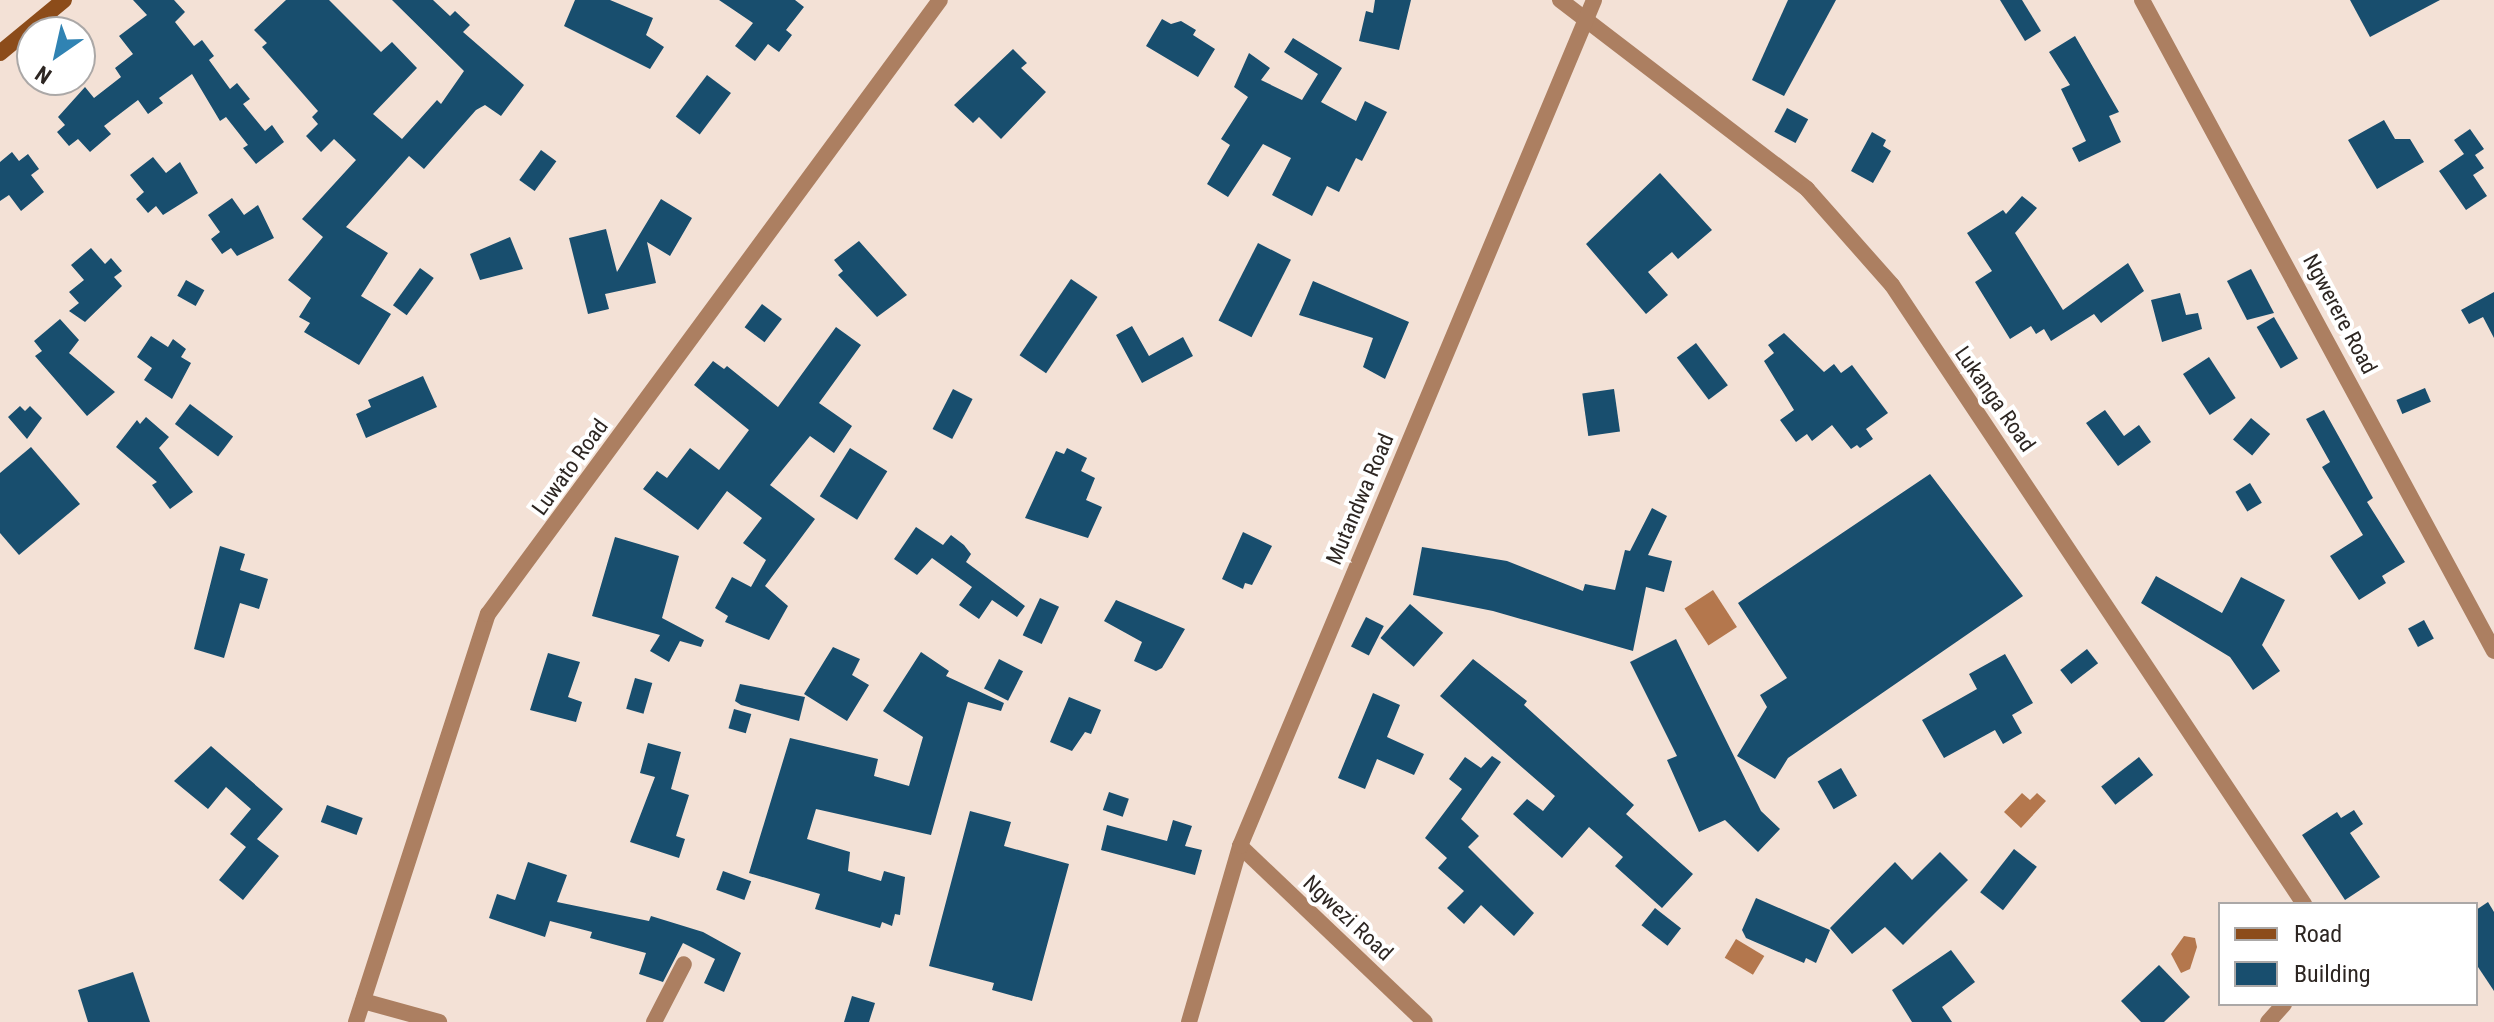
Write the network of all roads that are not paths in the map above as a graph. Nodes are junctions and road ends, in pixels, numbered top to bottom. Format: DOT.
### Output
graph roads {
  1 [pos="64,0"];
  2 [pos="940,0"];
  3 [pos="1560,0"];
  4 [pos="1594,0"];
  5 [pos="2142,0"];
  6 [pos="1586,19"];
  7 [pos="0,53"];
  8 [pos="2494,651"];
  9 [pos="1240,846"];
  10 [pos="2303,902"];
  11 [pos="684,964"];
  12 [pos="363,1001"];
  13 [pos="2282,1006"];
  14 [pos="356,1022"];
  15 [pos="439,1022"];
  16 [pos="654,1022"];
  17 [pos="1189,1022"];
  18 [pos="1425,1022"];
  19 [pos="2268,1022"];
  1 -- 7 [label="main road"];
  2 -- 12 [label="street, Luwato Road"];
  3 -- 6 [label="street, Lukanga Road"];
  4 -- 6 [label="street, Mutandwa Road"];
  5 -- 8 [label="street, Ngwerere Road"];
  6 -- 9 [label="street, Mutandwa Road"];
  6 -- 10 [label="street, Lukanga Road"];
  9 -- 17 [label="street, Mutandwa Road"];
  9 -- 18 [label="street, Ngwezi Road"];
  11 -- 16 [label="street"];
  12 -- 14 [label="street, Luwato Road"];
  12 -- 15 [label="street"];
  13 -- 19 [label="street"];
}
